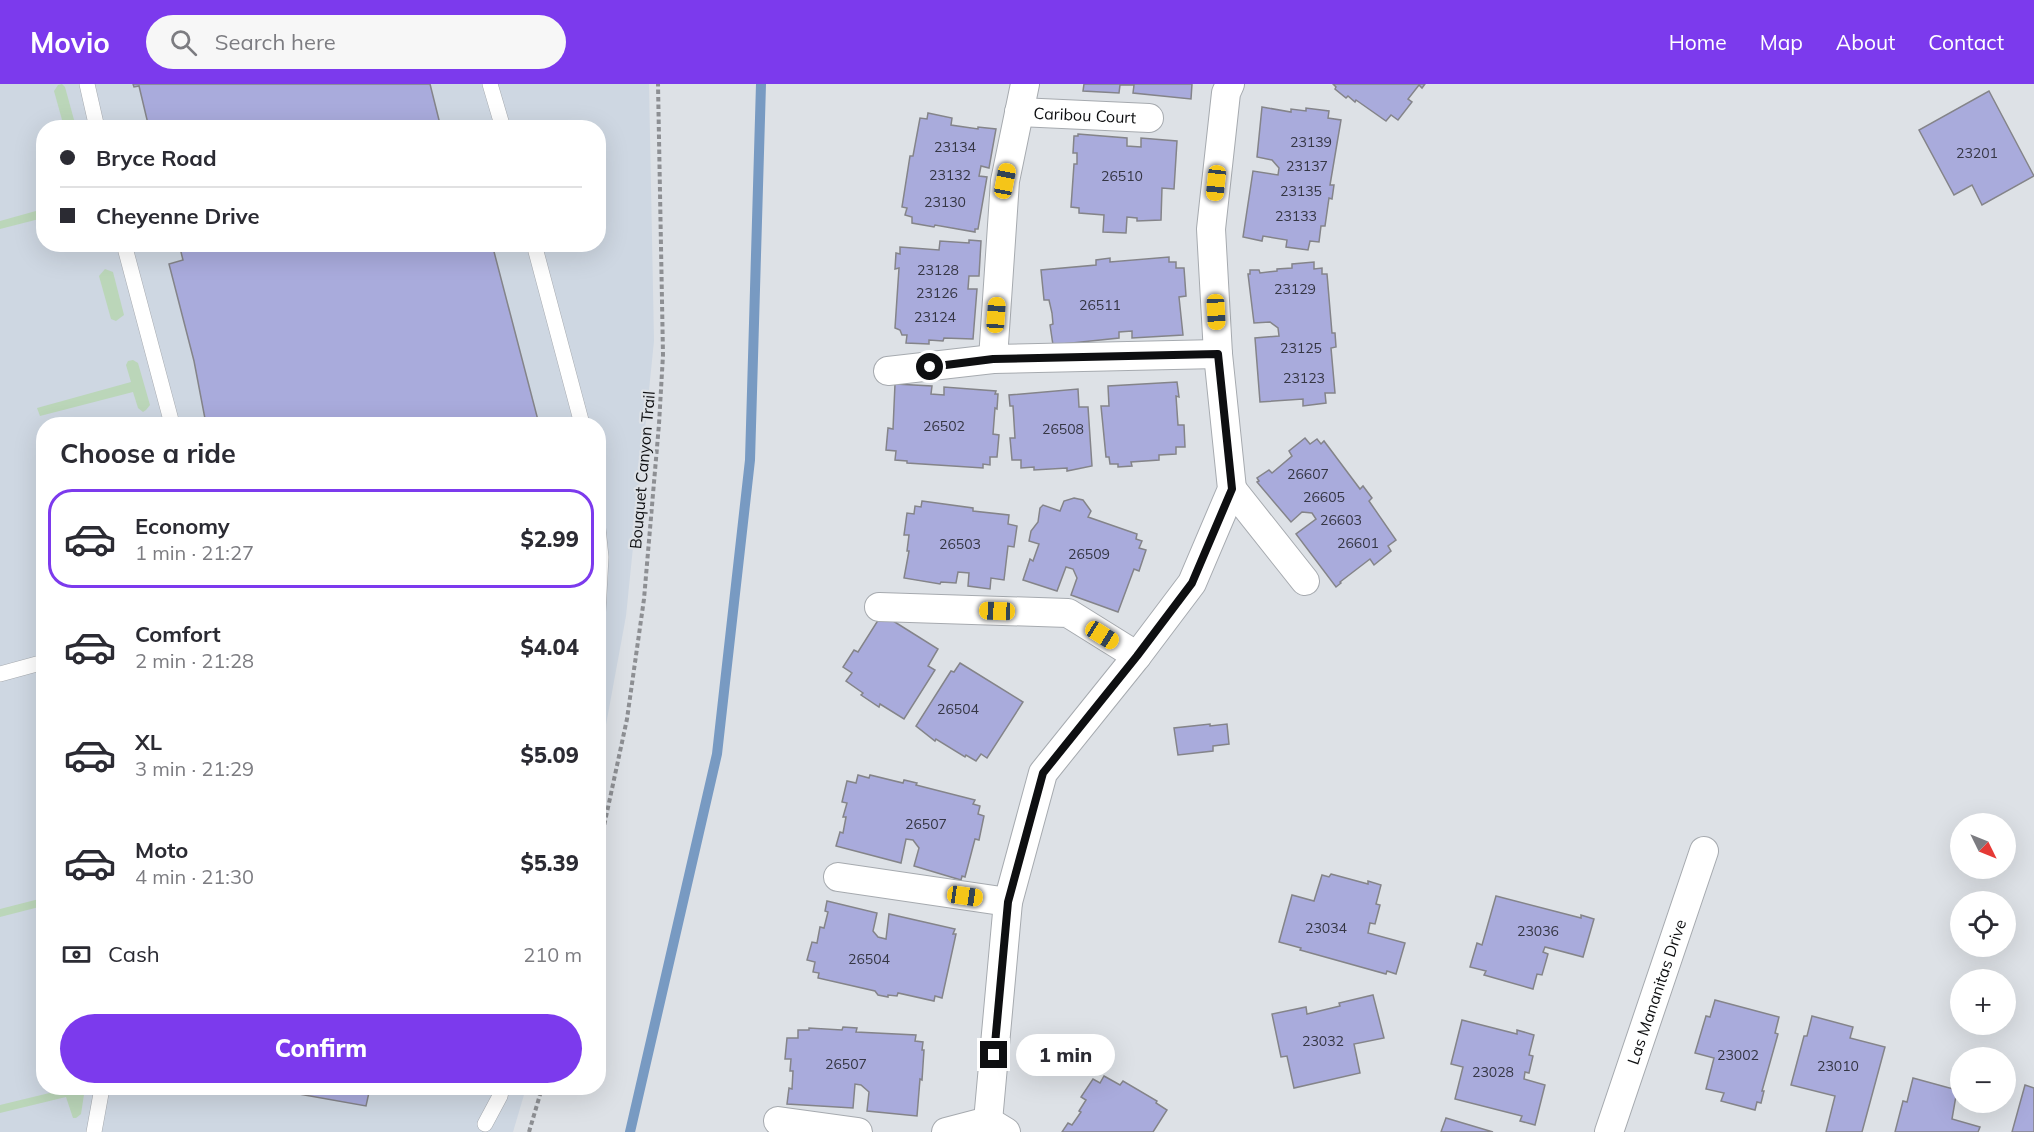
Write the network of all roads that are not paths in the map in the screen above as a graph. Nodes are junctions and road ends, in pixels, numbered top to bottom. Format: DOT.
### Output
graph roads {
  1 [pos="87,84"];
  2 [pos="490,84"];
  3 [pos="1025,84"];
  4 [pos="1230,84"];
  5 [pos="1019,112"];
  6 [pos="1149,118"];
  7 [pos="95,120"];
  8 [pos="501,120"];
  9 [pos="126,252"];
  10 [pos="536,252"];
  11 [pos="1218,354"];
  12 [pos="993,359"];
  13 [pos="888,371"];
  14 [pos="170,417"];
  15 [pos="580,417"];
  16 [pos="1232,489"];
  17 [pos="1305,581"];
  18 [pos="879,607"];
  19 [pos="1137,656"];
  20 [pos="36,664"];
  21 [pos="0,674"];
  22 [pos="1704,851"];
  23 [pos="837,877"];
  24 [pos="1008,902"];
  25 [pos="101,1095"];
  26 [pos="500,1095"];
  27 [pos="778,1121"];
  28 [pos="485,1124"];
  29 [pos="992,1128"];
  30 [pos="94,1132"];
  31 [pos="858,1132"];
  32 [pos="946,1132"];
  33 [pos="1609,1132"];
  1 -- 7 [label="lane"];
  2 -- 8 [label="lane"];
  3 -- 5 [label="street"];
  4 -- 11 [label="street"];
  5 -- 6 [label="street, Caribou Court"];
  5 -- 12 [label="street"];
  9 -- 14 [label="lane"];
  10 -- 15 [label="lane"];
  11 -- 12 [label="street"];
  11 -- 16 [label="street"];
  12 -- 13 [label="street"];
  16 -- 17 [label="street"];
  16 -- 19 [label="street"];
  18 -- 19 [label="street"];
  19 -- 24 [label="street"];
  20 -- 21 [label="lane"];
  22 -- 33 [label="street, Las Mananitas Drive"];
  23 -- 24 [label="street"];
  24 -- 29 [label="street"];
  25 -- 30 [label="lane"];
  26 -- 28 [label="lane"];
  27 -- 31 [label="street"];
  29 -- 32 [label="street"];
}
